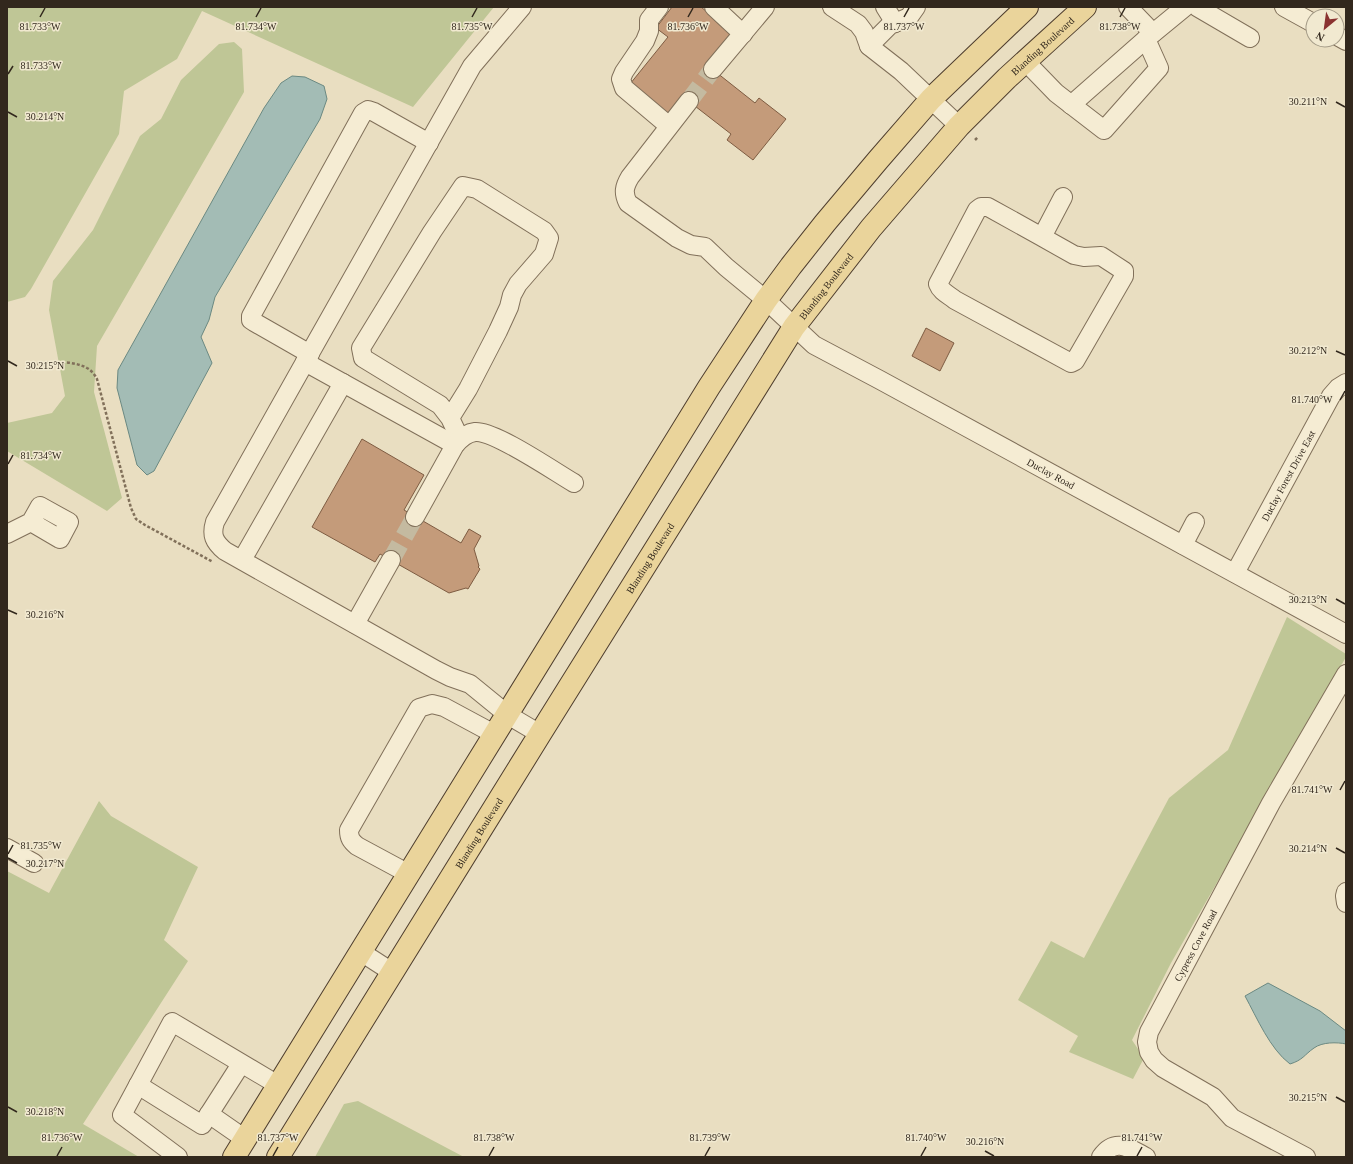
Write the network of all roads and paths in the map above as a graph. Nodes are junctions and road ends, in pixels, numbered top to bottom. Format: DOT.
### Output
graph roads {
  1 [pos="522,7"];
  2 [pos="659,7"];
  3 [pos="714,7"];
  4 [pos="765,7"];
  5 [pos="832,7"];
  6 [pos="885,7"];
  7 [pos="916,7"];
  8 [pos="1085,7"];
  9 [pos="1128,7"];
  10 [pos="1185,7"];
  11 [pos="1197,7"];
  12 [pos="1294,9"];
  13 [pos="1018,10"];
  14 [pos="1224,13"];
  15 [pos="1305,17"];
  16 [pos="895,23"];
  17 [pos="743,34"];
  18 [pos="1149,36"];
  19 [pos="1250,38"];
  20 [pos="869,46"];
  21 [pos="1025,61"];
  22 [pos="713,69"];
  23 [pos="931,99"];
  24 [pos="689,101"];
  25 [pos="1072,105"];
  26 [pos="669,126"];
  27 [pos="967,133"];
  28 [pos="978,136"];
  29 [pos="429,142"];
  30 [pos="1063,197"];
  31 [pos="1042,237"];
  32 [pos="766,300"];
  33 [pos="794,327"];
  34 [pos="307,358"];
  35 [pos="37,364"];
  36 [pos="343,383"];
  37 [pos="1346,383"];
  38 [pos="450,418"];
  39 [pos="457,442"];
  40 [pos="574,483"];
  41 [pos="415,517"];
  42 [pos="31,522"];
  43 [pos="1195,522"];
  44 [pos="7,534"];
  45 [pos="1183,545"];
  46 [pos="242,560"];
  47 [pos="391,560"];
  48 [pos="215,563"];
  49 [pos="1234,573"];
  50 [pos="355,624"];
  51 [pos="1346,634"];
  52 [pos="1346,674"];
  53 [pos="508,715"];
  54 [pos="496,734"];
  55 [pos="540,734"];
  56 [pos="7,848"];
  57 [pos="34,863"];
  58 [pos="409,874"];
  59 [pos="1346,892"];
  60 [pos="1346,903"];
  61 [pos="361,952"];
  62 [pos="392,972"];
  63 [pos="243,1065"];
  64 [pos="138,1085"];
  65 [pos="278,1085"];
  66 [pos="209,1114"];
  67 [pos="240,1148"];
  68 [pos="178,1157"];
  69 [pos="278,1157"];
  70 [pos="1101,1157"];
  71 [pos="1146,1157"];
  72 [pos="1306,1157"];
  1 -- 29 [label="street"];
  2 -- 26 [label="street"];
  3 -- 17 [label="street"];
  4 -- 17 [label="street"];
  5 -- 20 [label="street"];
  6 -- 16 [label="street"];
  7 -- 16 [label="street"];
  8 -- 21 [label="main road, Blanding Boulevard"];
  9 -- 18 [label="street"];
  10 -- 18 [label="street"];
  11 -- 14 [label="street"];
  12 -- 15 [label="street"];
  13 -- 23 [label="main road"];
  14 -- 19 [label="street"];
  16 -- 20 [label="street"];
  17 -- 22 [label="street"];
  18 -- 25 [label="street"];
  18 -- 25 [label="street"];
  20 -- 23 [label="street"];
  21 -- 25 [label="street"];
  21 -- 27 [label="main road, Blanding Boulevard"];
  23 -- 27 [label="street"];
  23 -- 32 [label="main road"];
  24 -- 26 [label="street, Duclay Road"];
  26 -- 32 [label="street, Duclay Road"];
  27 -- 28 [label="path"];
  27 -- 33 [label="main road, Blanding Boulevard"];
  29 -- 34 [label="street"];
  29 -- 34 [label="street"];
  30 -- 31 [label="street"];
  31 -- 31 [label="street"];
  32 -- 33 [label="street, Duclay Road"];
  32 -- 53 [label="main road"];
  33 -- 45 [label="street, Duclay Road"];
  33 -- 55 [label="main road, Blanding Boulevard"];
  34 -- 36 [label="street"];
  34 -- 46 [label="street"];
  35 -- 48 [label="path"];
  36 -- 39 [label="street"];
  36 -- 46 [label="street"];
  37 -- 49 [label="street, Duclay Forest Drive East"];
  38 -- 38 [label="street"];
  38 -- 39 [label="street"];
  39 -- 40 [label="street"];
  39 -- 41 [label="street"];
  42 -- 44 [label="street"];
  43 -- 45 [label="street"];
  45 -- 49 [label="street, Duclay Road"];
  46 -- 50 [label="street"];
  47 -- 50 [label="street"];
  49 -- 51 [label="street, Duclay Road"];
  50 -- 53 [label="street"];
  52 -- 72 [label="street, Cypress Cove Road"];
  53 -- 54 [label="main road"];
  53 -- 55 [label="street"];
  54 -- 58 [label="main road"];
  54 -- 58 [label="street"];
  55 -- 62 [label="main road, Blanding Boulevard"];
  56 -- 57 [label="street"];
  58 -- 61 [label="main road"];
  59 -- 60 [label="street"];
  61 -- 62 [label="street"];
  61 -- 65 [label="main road"];
  62 -- 69 [label="main road, Blanding Boulevard"];
  63 -- 64 [label="street"];
  63 -- 65 [label="street"];
  63 -- 66 [label="street"];
  64 -- 66 [label="street"];
  64 -- 68 [label="street"];
  65 -- 67 [label="main road"];
  66 -- 67 [label="street"];
  70 -- 71 [label="street"];
}
